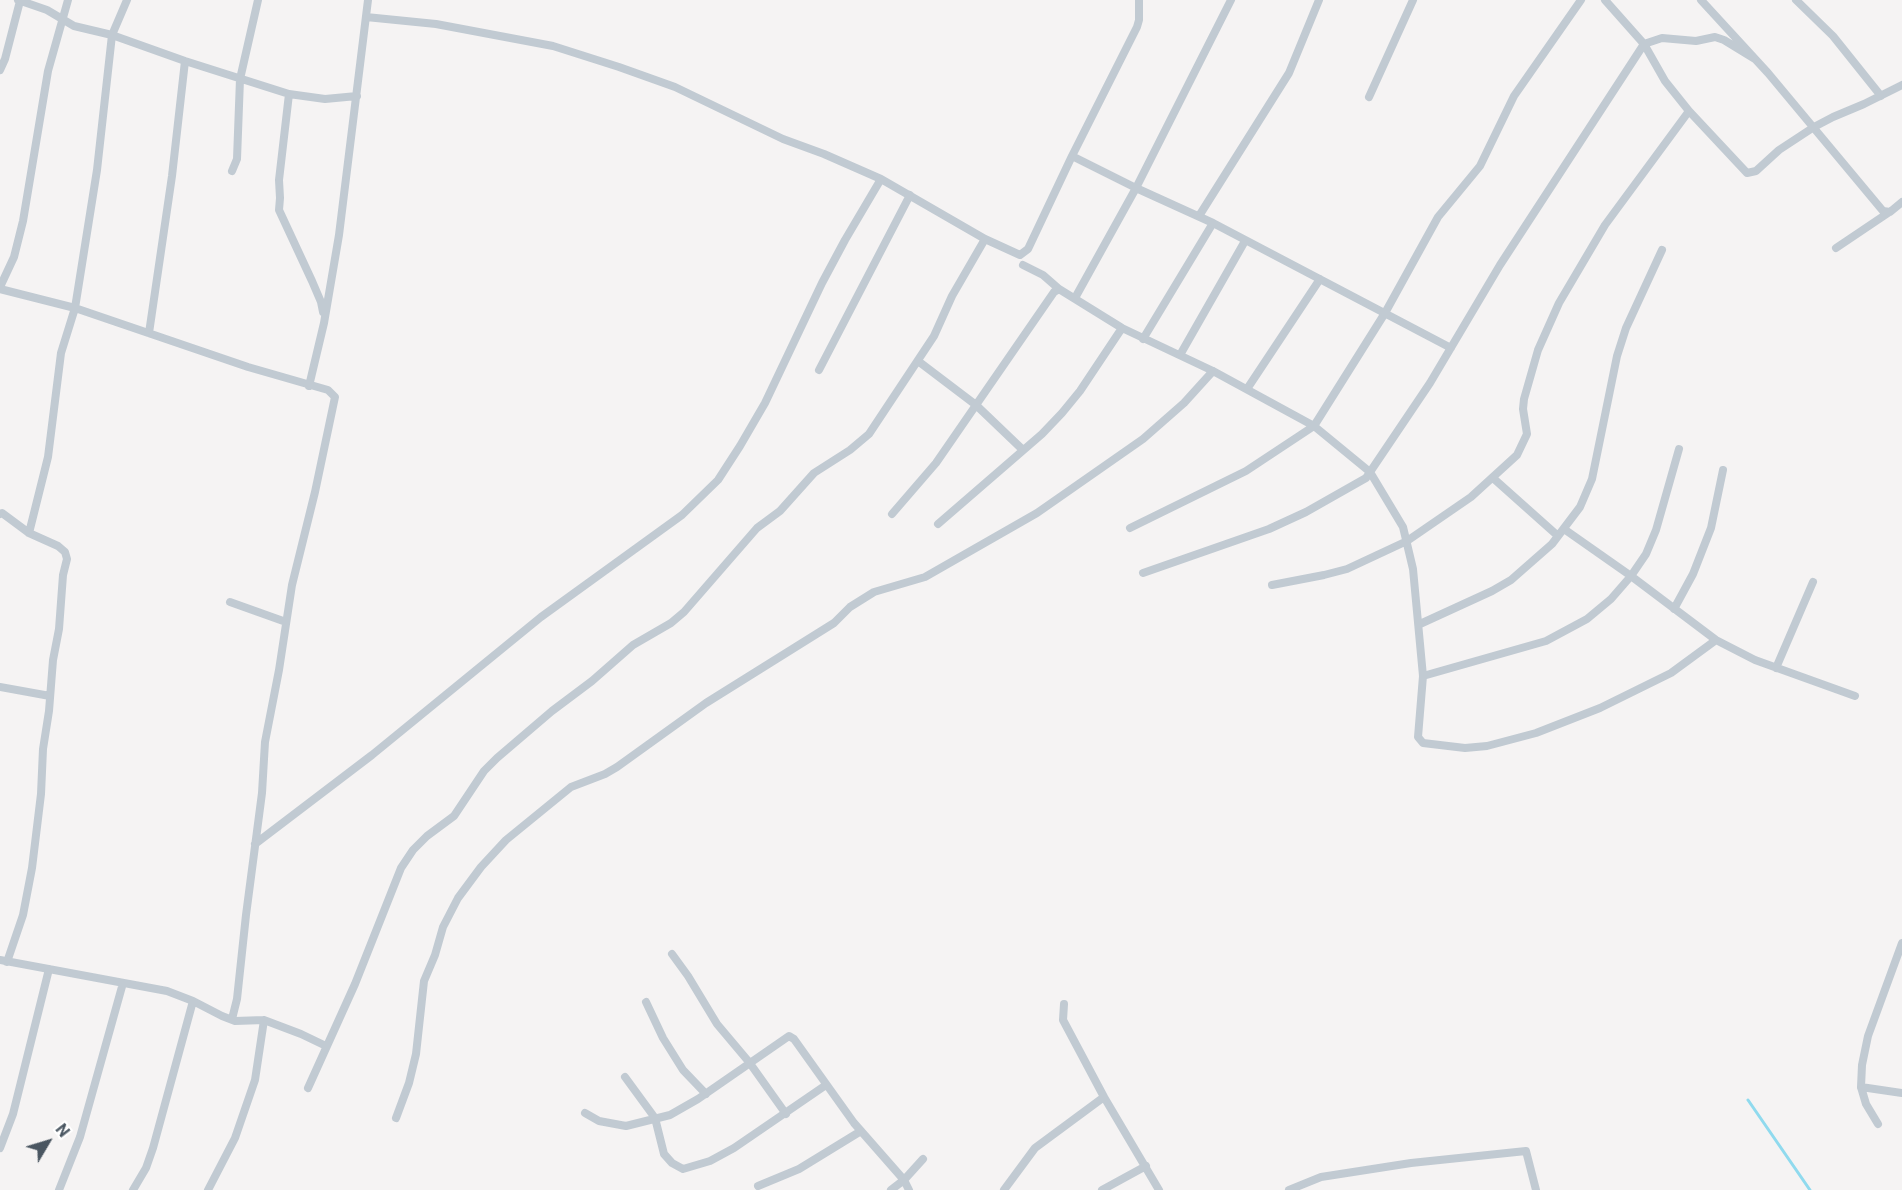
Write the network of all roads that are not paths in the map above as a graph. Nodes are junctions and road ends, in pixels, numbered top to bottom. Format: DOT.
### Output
graph roads {
  1 [pos="19,0"];
  2 [pos="68,0"];
  3 [pos="127,0"];
  4 [pos="258,0"];
  5 [pos="368,0"];
  6 [pos="1139,0"];
  7 [pos="1231,0"];
  8 [pos="1319,0"];
  9 [pos="1413,0"];
  10 [pos="1581,0"];
  11 [pos="1605,0"];
  12 [pos="1701,0"];
  13 [pos="1796,0"];
  14 [pos="366,17"];
  15 [pos="64,20"];
  16 [pos="112,35"];
  17 [pos="1644,44"];
  18 [pos="1755,59"];
  19 [pos="185,62"];
  20 [pos="0,70"];
  21 [pos="240,79"];
  22 [pos="1902,85"];
  23 [pos="289,94"];
  24 [pos="357,96"];
  25 [pos="1881,96"];
  26 [pos="1369,97"];
  27 [pos="1689,111"];
  28 [pos="1814,127"];
  29 [pos="1072,156"];
  30 [pos="232,171"];
  31 [pos="880,179"];
  32 [pos="1136,188"];
  33 [pos="910,195"];
  34 [pos="1902,201"];
  35 [pos="1888,213"];
  36 [pos="1199,216"];
  37 [pos="1213,223"];
  38 [pos="985,239"];
  39 [pos="1245,242"];
  40 [pos="1836,249"];
  41 [pos="1662,250"];
  42 [pos="1023,265"];
  43 [pos="1320,279"];
  44 [pos="0,288"];
  45 [pos="1059,289"];
  46 [pos="1075,298"];
  47 [pos="75,308"];
  48 [pos="1385,313"];
  49 [pos="324,323"];
  50 [pos="1122,328"];
  51 [pos="148,333"];
  52 [pos="1143,339"];
  53 [pos="1451,348"];
  54 [pos="1180,355"];
  55 [pos="918,361"];
  56 [pos="819,370"];
  57 [pos="1213,371"];
  58 [pos="309,386"];
  59 [pos="1246,389"];
  60 [pos="976,405"];
  61 [pos="1314,426"];
  62 [pos="1679,449"];
  63 [pos="1023,450"];
  64 [pos="1723,470"];
  65 [pos="1370,472"];
  66 [pos="1492,478"];
  67 [pos="0,514"];
  68 [pos="892,514"];
  69 [pos="938,524"];
  70 [pos="1130,528"];
  71 [pos="1564,529"];
  72 [pos="29,533"];
  73 [pos="1558,536"];
  74 [pos="1407,541"];
  75 [pos="1143,573"];
  76 [pos="1631,576"];
  77 [pos="1813,582"];
  78 [pos="1272,585"];
  79 [pos="230,602"];
  80 [pos="1674,609"];
  81 [pos="286,622"];
  82 [pos="1420,624"];
  83 [pos="1716,640"];
  84 [pos="1776,668"];
  85 [pos="1423,676"];
  86 [pos="0,687"];
  87 [pos="50,696"];
  88 [pos="1856,696"];
  89 [pos="255,844"];
  90 [pos="1902,943"];
  91 [pos="672,954"];
  92 [pos="4,961"];
  93 [pos="49,969"];
  94 [pos="123,983"];
  95 [pos="193,1001"];
  96 [pos="646,1002"];
  97 [pos="1064,1004"];
  98 [pos="232,1019"];
  99 [pos="264,1020"];
  100 [pos="326,1047"];
  101 [pos="749,1062"];
  102 [pos="625,1077"];
  103 [pos="826,1085"];
  104 [pos="1861,1087"];
  105 [pos="308,1088"];
  106 [pos="1902,1093"];
  107 [pos="706,1094"];
  108 [pos="1104,1096"];
  109 [pos="585,1113"];
  110 [pos="786,1114"];
  111 [pos="396,1118"];
  112 [pos="655,1118"];
  113 [pos="1878,1124"];
  114 [pos="861,1131"];
  115 [pos="0,1148"];
  116 [pos="923,1159"];
  117 [pos="1146,1166"];
  118 [pos="904,1180"];
  119 [pos="758,1186"];
  120 [pos="58,1190"];
  121 [pos="132,1190"];
  122 [pos="208,1190"];
  123 [pos="891,1190"];
  124 [pos="909,1190"];
  125 [pos="1004,1190"];
  126 [pos="1102,1190"];
  127 [pos="1159,1190"];
  128 [pos="1288,1190"];
  129 [pos="1536,1190"];
  1 -- 15 [label="street"];
  1 -- 20 [label="street"];
  2 -- 15 [label="street"];
  3 -- 16 [label="street"];
  4 -- 21 [label="street"];
  5 -- 14 [label="street"];
  6 -- 29 [label="street"];
  7 -- 32 [label="street"];
  8 -- 36 [label="street"];
  9 -- 26 [label="street"];
  10 -- 48 [label="street"];
  11 -- 17 [label="street"];
  12 -- 18 [label="street"];
  13 -- 25 [label="street"];
  14 -- 24 [label="street"];
  14 -- 31 [label="street"];
  15 -- 16 [label="street"];
  15 -- 44 [label="street"];
  16 -- 19 [label="street"];
  16 -- 47 [label="street"];
  17 -- 18 [label="street"];
  17 -- 27 [label="street"];
  17 -- 53 [label="street"];
  18 -- 28 [label="street"];
  19 -- 21 [label="street"];
  19 -- 51 [label="street"];
  21 -- 23 [label="street"];
  21 -- 30 [label="street"];
  22 -- 25 [label="street"];
  23 -- 24 [label="street"];
  23 -- 49 [label="street"];
  24 -- 49 [label="street"];
  25 -- 28 [label="street"];
  27 -- 28 [label="street"];
  27 -- 66 [label="street"];
  28 -- 35 [label="street"];
  29 -- 32 [label="street"];
  29 -- 38 [label="street"];
  31 -- 33 [label="street"];
  31 -- 89 [label="street"];
  32 -- 36 [label="street"];
  32 -- 46 [label="street"];
  33 -- 38 [label="street"];
  33 -- 56 [label="street"];
  34 -- 35 [label="street"];
  35 -- 40 [label="street"];
  36 -- 37 [label="street"];
  37 -- 39 [label="street"];
  37 -- 52 [label="street"];
  38 -- 55 [label="street"];
  39 -- 43 [label="street"];
  39 -- 54 [label="street"];
  41 -- 71 [label="street"];
  42 -- 45 [label="street"];
  43 -- 48 [label="street"];
  43 -- 59 [label="street"];
  44 -- 47 [label="street"];
  45 -- 46 [label="street"];
  45 -- 60 [label="street"];
  46 -- 50 [label="street"];
  47 -- 51 [label="street"];
  47 -- 72 [label="street"];
  48 -- 53 [label="street"];
  48 -- 61 [label="street"];
  49 -- 58 [label="street"];
  50 -- 52 [label="street"];
  50 -- 63 [label="street"];
  51 -- 58 [label="street"];
  52 -- 54 [label="street"];
  53 -- 65 [label="street"];
  54 -- 57 [label="street"];
  55 -- 60 [label="street"];
  55 -- 100 [label="street"];
  57 -- 59 [label="street"];
  57 -- 111 [label="street"];
  58 -- 81 [label="street"];
  59 -- 61 [label="street"];
  60 -- 63 [label="street"];
  60 -- 68 [label="street"];
  61 -- 65 [label="street"];
  61 -- 70 [label="street"];
  62 -- 76 [label="street"];
  63 -- 69 [label="street"];
  64 -- 80 [label="street"];
  65 -- 74 [label="street"];
  65 -- 75 [label="street"];
  66 -- 73 [label="street"];
  66 -- 74 [label="street"];
  67 -- 72 [label="street"];
  71 -- 73 [label="street"];
  71 -- 76 [label="street"];
  72 -- 87 [label="street"];
  73 -- 82 [label="street"];
  74 -- 78 [label="street"];
  74 -- 82 [label="street"];
  76 -- 80 [label="street"];
  76 -- 85 [label="street"];
  77 -- 84 [label="street"];
  79 -- 81 [label="street"];
  80 -- 83 [label="street"];
  81 -- 89 [label="street"];
  82 -- 85 [label="street"];
  83 -- 84 [label="street"];
  83 -- 85 [label="street"];
  84 -- 88 [label="street"];
  86 -- 87 [label="street"];
  87 -- 92 [label="street"];
  89 -- 98 [label="street"];
  90 -- 104 [label="street"];
  91 -- 101 [label="street"];
  92 -- 93 [label="street"];
  93 -- 94 [label="street"];
  93 -- 115 [label="street"];
  94 -- 95 [label="street"];
  94 -- 120 [label="street"];
  95 -- 98 [label="street"];
  95 -- 121 [label="street"];
  96 -- 107 [label="street"];
  97 -- 108 [label="street"];
  98 -- 99 [label="street"];
  99 -- 100 [label="street"];
  99 -- 122 [label="street"];
  100 -- 105 [label="street"];
  101 -- 103 [label="street"];
  101 -- 107 [label="street"];
  101 -- 110 [label="street"];
  102 -- 112 [label="street"];
  103 -- 110 [label="street"];
  103 -- 114 [label="street"];
  104 -- 106 [label="street"];
  104 -- 113 [label="street"];
  107 -- 112 [label="street"];
  108 -- 117 [label="street"];
  108 -- 125 [label="street"];
  109 -- 112 [label="street"];
  110 -- 112 [label="street"];
  114 -- 118 [label="street"];
  114 -- 119 [label="street"];
  116 -- 118 [label="street"];
  117 -- 126 [label="street"];
  117 -- 127 [label="street"];
  118 -- 123 [label="street"];
  118 -- 124 [label="street"];
  128 -- 129 [label="street"];
}
